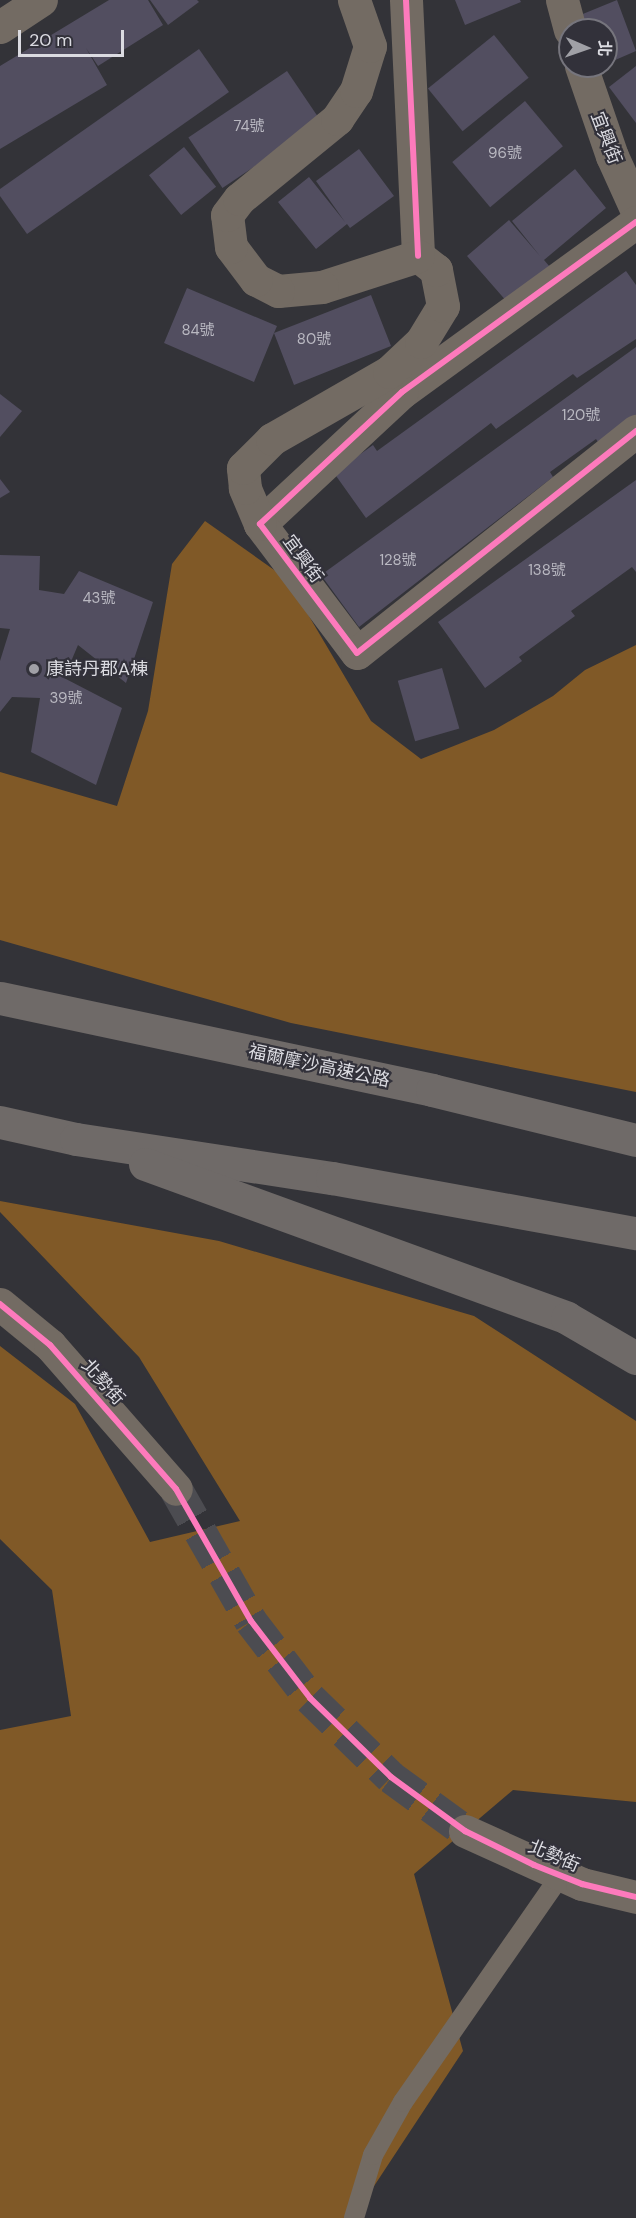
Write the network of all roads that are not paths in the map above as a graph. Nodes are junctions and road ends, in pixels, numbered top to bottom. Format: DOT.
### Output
graph roads {
  1 [pos="41,0"];
  2 [pos="354,0"];
  3 [pos="406,0"];
  4 [pos="562,0"];
  5 [pos="567,18"];
  6 [pos="0,27"];
  7 [pos="585,78"];
  8 [pos="636,209"];
  9 [pos="636,222"];
  10 [pos="418,256"];
  11 [pos="636,431"];
  12 [pos="260,524"];
  13 [pos="0,998"];
  14 [pos="0,1122"];
  15 [pos="629,1138"];
  16 [pos="76,1139"];
  17 [pos="636,1233"];
  18 [pos="0,1304"];
  19 [pos="636,1358"];
  20 [pos="176,1489"];
  21 [pos="465,1831"];
  22 [pos="560,1876"];
  23 [pos="636,1897"];
  24 [pos="354,2218"];
  1 -- 6 [label="street"];
  2 -- 10 [label="street"];
  3 -- 10 [label="street"];
  4 -- 5 [label="street"];
  7 -- 8 [label="street, 宜興街"];
  9 -- 12 [label="street, 宜興街"];
  10 -- 12 [label="street, 宜興街"];
  11 -- 12 [label="street, 宜興街"];
  13 -- 15 [label="highway, 福爾摩沙高速公路"];
  14 -- 16 [label="highway"];
  16 -- 17 [label="highway"];
  16 -- 19 [label="highway"];
  18 -- 20 [label="street, 北勢街"];
  21 -- 22 [label="street, 北勢街"];
  22 -- 23 [label="street, 北勢街"];
  22 -- 24 [label="lane"];
}
